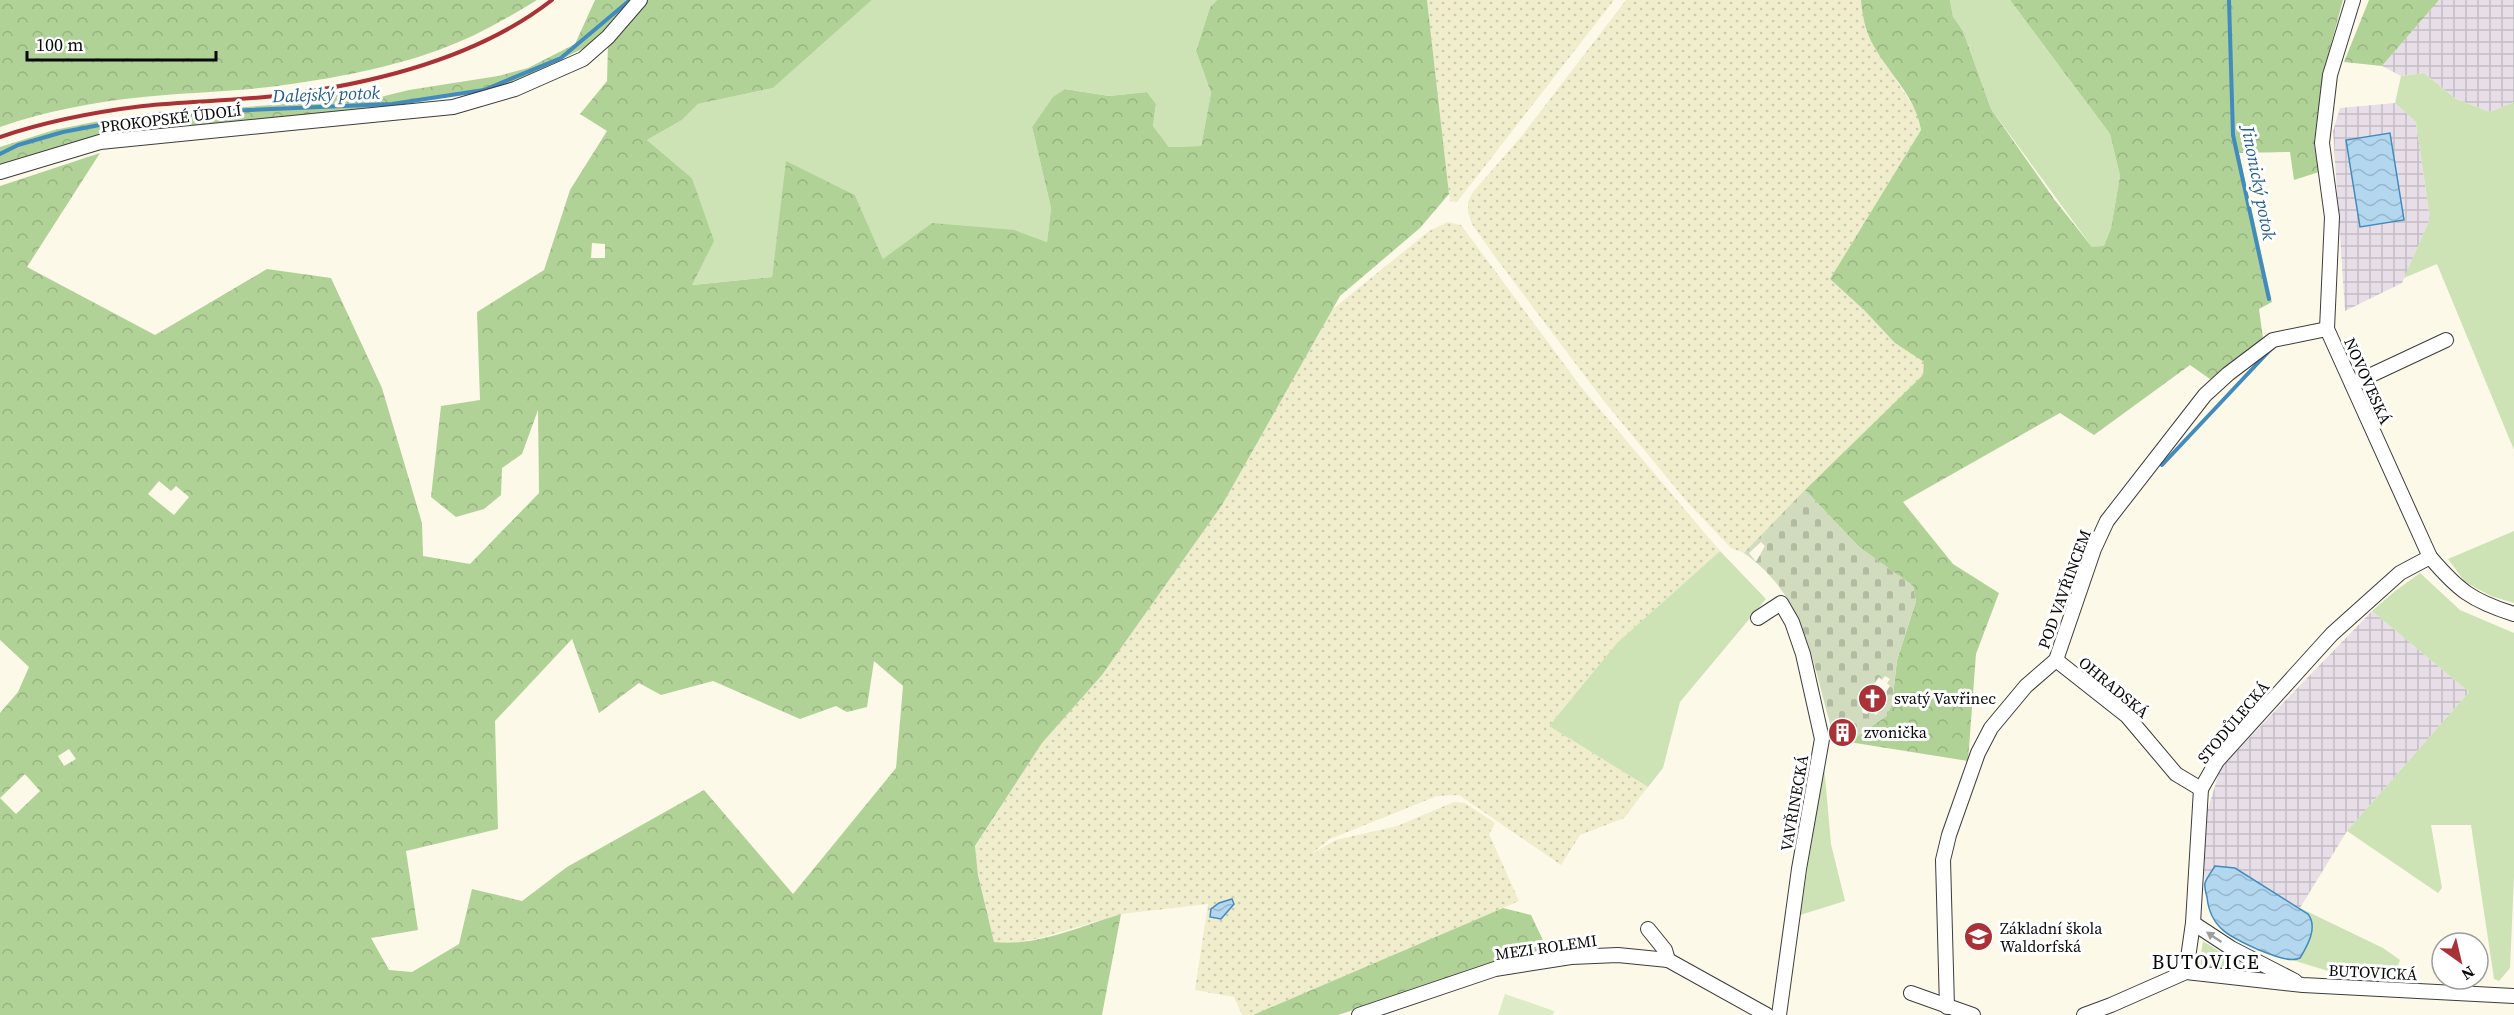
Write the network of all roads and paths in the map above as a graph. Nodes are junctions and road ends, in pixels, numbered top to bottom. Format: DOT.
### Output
graph roads {
  1 [pos="640,0"];
  2 [pos="2353,0"];
  3 [pos="0,172"];
  4 [pos="2327,329"];
  5 [pos="2446,340"];
  6 [pos="2352,384"];
  7 [pos="2430,557"];
  8 [pos="2514,614"];
  9 [pos="1758,618"];
  10 [pos="2056,660"];
  11 [pos="2201,789"];
  12 [pos="2193,922"];
  13 [pos="1648,929"];
  14 [pos="1668,960"];
  15 [pos="2186,972"];
  16 [pos="2303,985"];
  17 [pos="1911,993"];
  18 [pos="2514,996"];
  19 [pos="1947,1007"];
  20 [pos="1359,1015"];
  21 [pos="1767,1015"];
  22 [pos="1779,1015"];
  23 [pos="1973,1015"];
  24 [pos="2084,1015"];
  1 -- 3 [label="street, PROKOPSKÉ ÚDOLÍ"];
  2 -- 4 [label="street, NOVOVESKÁ"];
  4 -- 6 [label="street, NOVOVESKÁ"];
  4 -- 10 [label="street, POD VAVŘINCEM"];
  5 -- 6 [label="street"];
  6 -- 7 [label="street, NOVOVESKÁ"];
  7 -- 8 [label="street, NOVOVESKÁ"];
  7 -- 11 [label="street, STODŮLECKÁ"];
  9 -- 22 [label="street, VAVŘINECKÁ"];
  10 -- 11 [label="street, OHRADSKÁ"];
  10 -- 19 [label="street, POD VAVŘINCEM"];
  11 -- 12 [label="street, STODŮLECKÁ"];
  12 -- 15 [label="street, STODŮLECKÁ"];
  16 -- 12 [label="street, BUTOVICKÁ, one-way"];
  13 -- 14 [label="street"];
  14 -- 20 [label="street, MEZI ROLEMI"];
  14 -- 21 [label="street, MEZI ROLEMI"];
  15 -- 16 [label="street, BUTOVICKÁ"];
  15 -- 24 [label="street, BUTOVICKÁ"];
  16 -- 18 [label="street, BUTOVICKÁ"];
  17 -- 19 [label="street"];
  19 -- 23 [label="street"];
}
